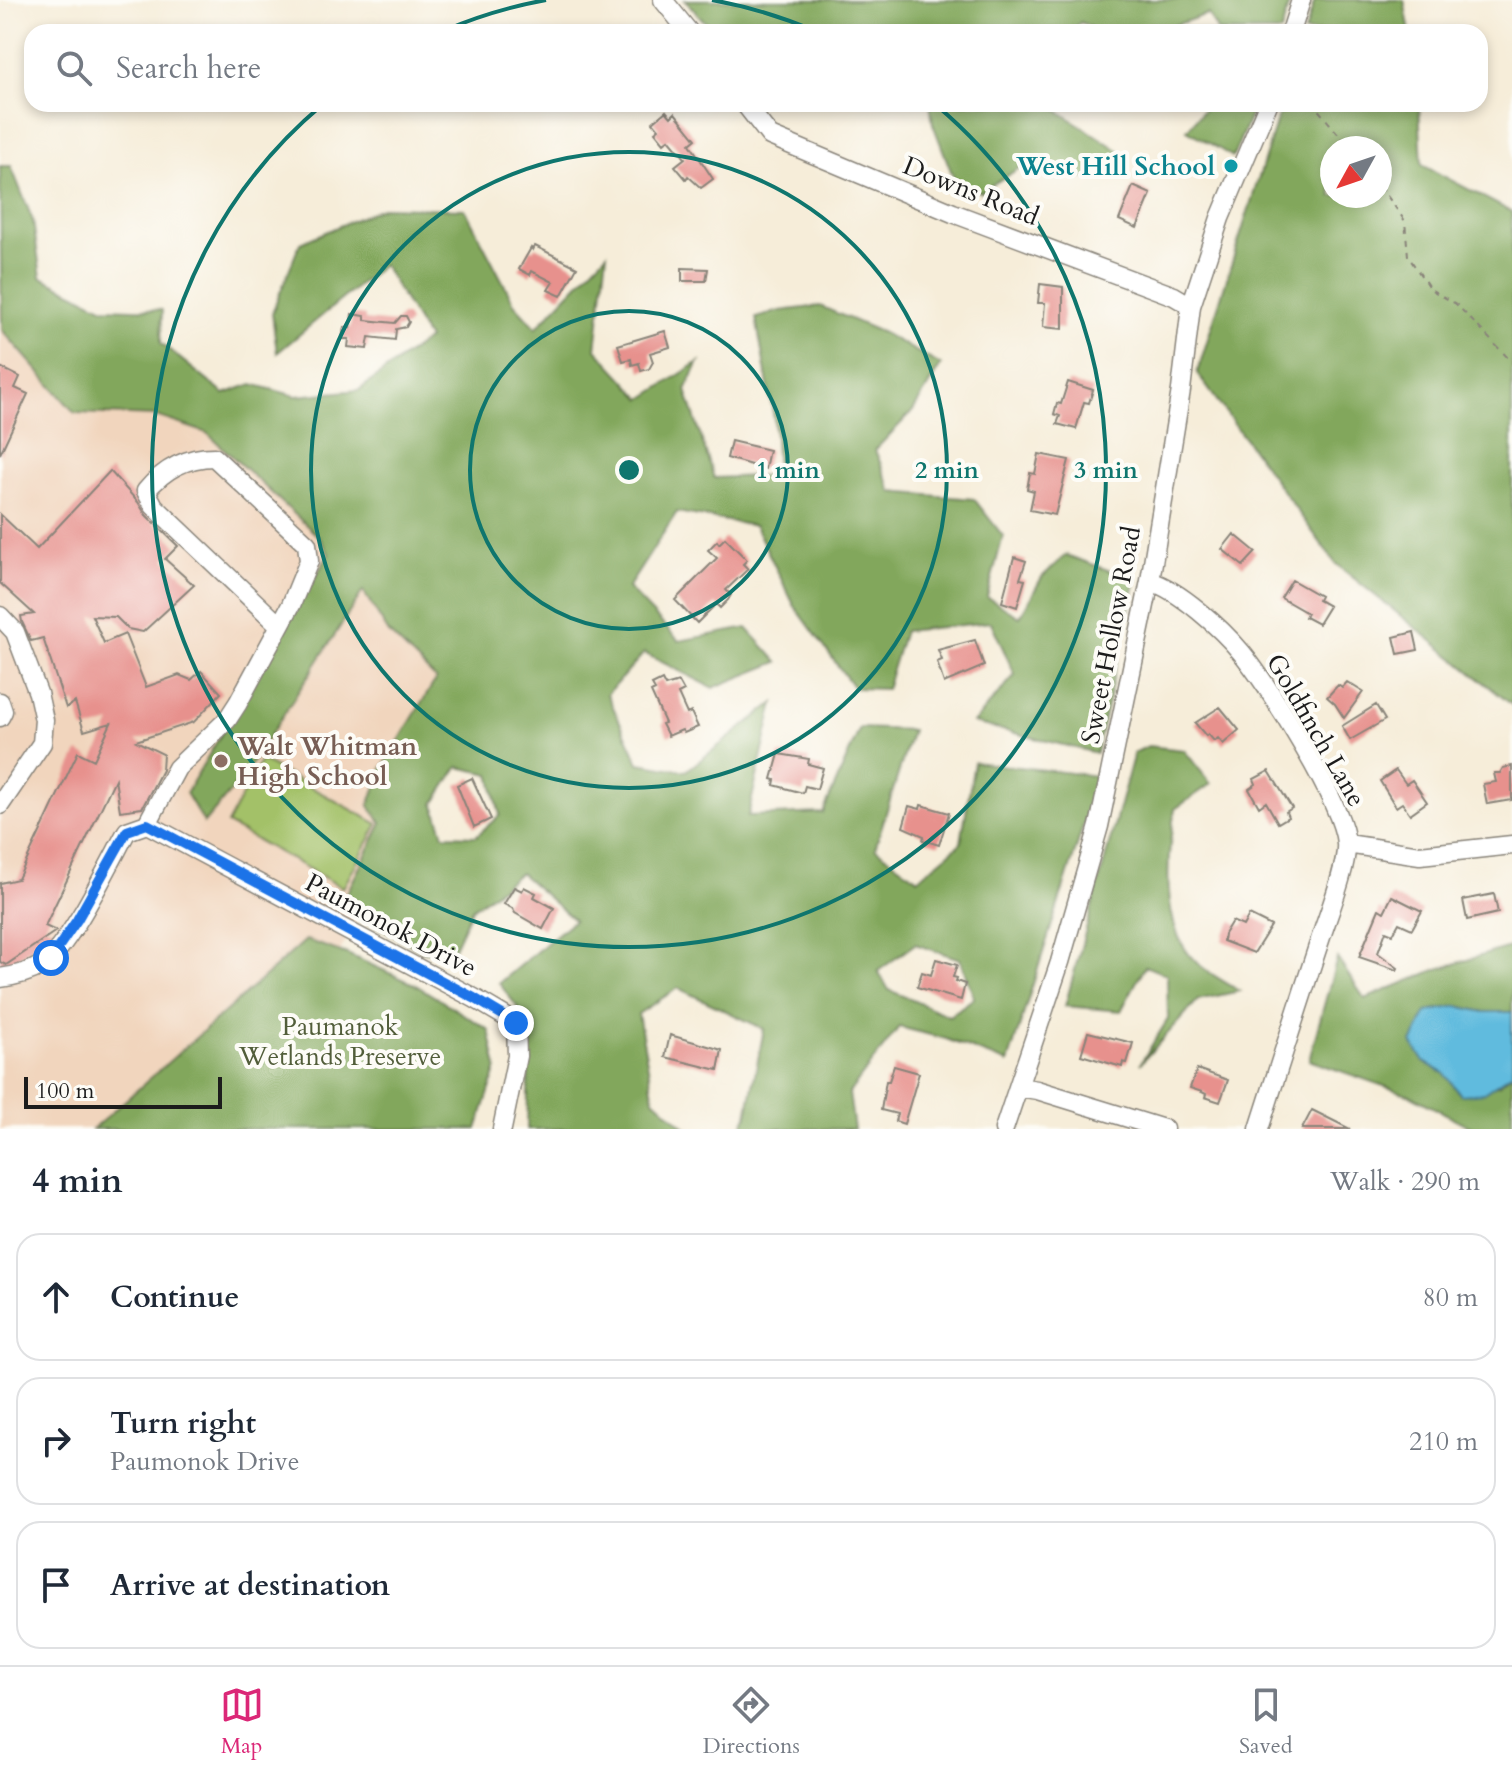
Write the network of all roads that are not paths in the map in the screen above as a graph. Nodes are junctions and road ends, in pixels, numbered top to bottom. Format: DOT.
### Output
graph roads {
  1 [pos="663,0"];
  2 [pos="1301,0"];
  3 [pos="682,24"];
  4 [pos="1294,24"];
  5 [pos="751,112"];
  6 [pos="1265,112"];
  7 [pos="1191,306"];
  8 [pos="1150,581"];
  9 [pos="0,616"];
  10 [pos="279,625"];
  11 [pos="0,702"];
  12 [pos="0,717"];
  13 [pos="0,805"];
  14 [pos="147,824"];
  15 [pos="1347,844"];
  16 [pos="1512,845"];
  17 [pos="0,978"];
  18 [pos="1019,1087"];
  19 [pos="502,1129"];
  20 [pos="1004,1129"];
  21 [pos="1164,1129"];
  22 [pos="1259,1129"];
  1 -- 3 [label="street"];
  2 -- 4 [label="street"];
  5 -- 7 [label="street, Downs Road"];
  6 -- 7 [label="street, Sweet Hollow Road"];
  7 -- 8 [label="street, Sweet Hollow Road"];
  8 -- 15 [label="street, Goldfinch Lane"];
  8 -- 18 [label="street, Sweet Hollow Road"];
  9 -- 13 [label="street"];
  10 -- 10 [label="street"];
  10 -- 14 [label="street"];
  11 -- 12 [label="street"];
  14 -- 17 [label="street"];
  14 -- 19 [label="street, Paumonok Drive"];
  15 -- 16 [label="street"];
  15 -- 22 [label="street, Goldfinch Lane"];
  18 -- 20 [label="street, Sweet Hollow Road"];
  18 -- 21 [label="street"];
}
